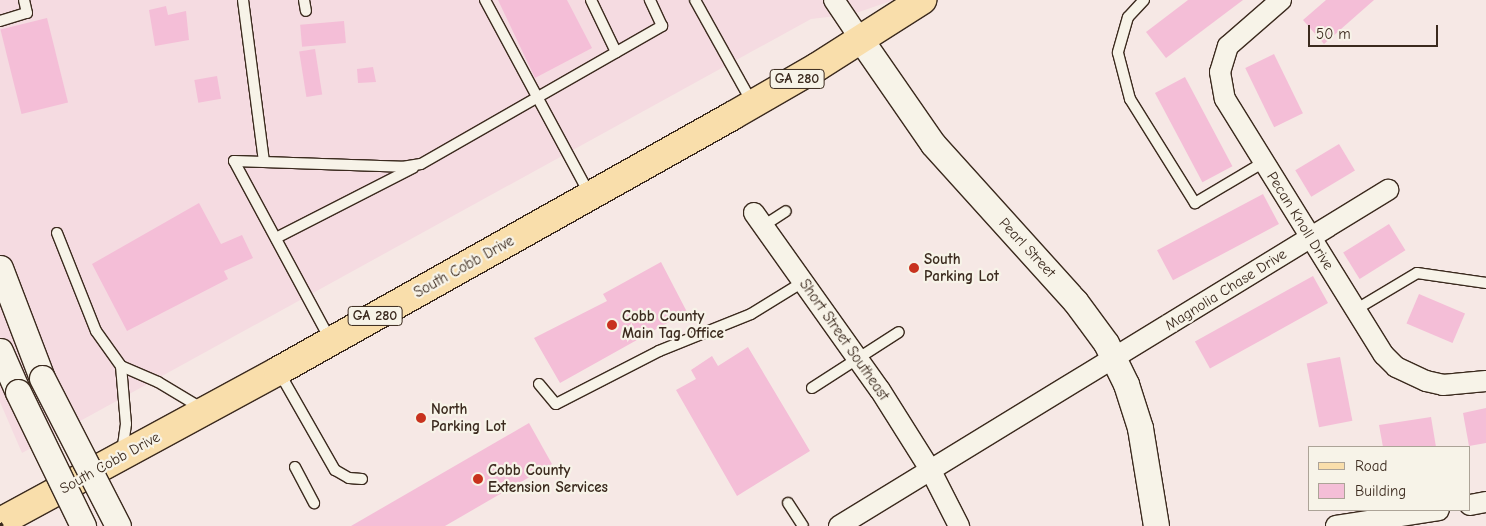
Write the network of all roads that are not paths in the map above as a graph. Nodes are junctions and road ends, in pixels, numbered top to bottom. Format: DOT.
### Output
graph roads {
  1 [pos="24,0"];
  2 [pos="243,0"];
  3 [pos="304,0"];
  4 [pos="485,0"];
  5 [pos="591,0"];
  6 [pos="650,0"];
  7 [pos="695,0"];
  8 [pos="834,0"];
  9 [pos="922,0"];
  10 [pos="1144,0"];
  11 [pos="1281,0"];
  12 [pos="306,12"];
  13 [pos="0,21"];
  14 [pos="861,40"];
  15 [pos="616,52"];
  16 [pos="536,98"];
  17 [pos="753,104"];
  18 [pos="264,162"];
  19 [pos="1264,162"];
  20 [pos="420,164"];
  21 [pos="1388,190"];
  22 [pos="591,196"];
  23 [pos="786,210"];
  24 [pos="759,219"];
  25 [pos="57,233"];
  26 [pos="1310,237"];
  27 [pos="276,238"];
  28 [pos="0,268"];
  29 [pos="803,282"];
  30 [pos="1486,283"];
  31 [pos="1355,310"];
  32 [pos="899,332"];
  33 [pos="331,341"];
  34 [pos="0,351"];
  35 [pos="1115,358"];
  36 [pos="859,360"];
  37 [pos="121,366"];
  38 [pos="278,371"];
  39 [pos="1486,381"];
  40 [pos="539,384"];
  41 [pos="812,388"];
  42 [pos="206,410"];
  43 [pos="121,456"];
  44 [pos="294,467"];
  45 [pos="930,471"];
  46 [pos="362,479"];
  47 [pos="1486,502"];
  48 [pos="314,503"];
  49 [pos="788,503"];
  50 [pos="1471,504"];
  51 [pos="1433,511"];
  52 [pos="5,516"];
  53 [pos="83,526"];
  54 [pos="118,526"];
  55 [pos="803,526"];
  56 [pos="840,526"];
  57 [pos="959,526"];
  58 [pos="1156,526"];
  59 [pos="1336,526"];
  1 -- 13 [label="lane"];
  2 -- 18 [label="lane"];
  3 -- 12 [label="lane"];
  4 -- 16 [label="lane"];
  5 -- 15 [label="lane"];
  6 -- 15 [label="lane"];
  7 -- 17 [label="lane"];
  8 -- 14 [label="street, Pearl Street"];
  9 -- 14 [label="main road, South Cobb Drive"];
  10 -- 19 [label="lane"];
  11 -- 19 [label="street, Pecan Knoll Drive"];
  14 -- 17 [label="main road, South Cobb Drive / GA 280"];
  14 -- 35 [label="street, Pearl Street"];
  15 -- 16 [label="lane"];
  16 -- 20 [label="lane"];
  16 -- 22 [label="lane"];
  17 -- 22 [label="main road, South Cobb Drive / GA 280"];
  18 -- 20 [label="lane"];
  18 -- 27 [label="lane"];
  19 -- 26 [label="street, Pecan Knoll Drive"];
  20 -- 27 [label="lane"];
  21 -- 26 [label="street, Magnolia Chase Drive"];
  22 -- 33 [label="main road, South Cobb Drive / GA 280"];
  23 -- 24 [label="lane"];
  24 -- 29 [label="street, Short Street Southeast"];
  25 -- 37 [label="lane"];
  26 -- 31 [label="street, Pecan Knoll Drive"];
  26 -- 35 [label="street, Magnolia Chase Drive"];
  27 -- 33 [label="lane"];
  28 -- 54 [label="street, bridge"];
  29 -- 36 [label="street, Short Street Southeast"];
  29 -- 40 [label="lane"];
  30 -- 31 [label="lane"];
  31 -- 39 [label="street, Pecan Knoll Drive"];
  32 -- 36 [label="lane"];
  33 -- 38 [label="main road, South Cobb Drive / GA 280"];
  34 -- 53 [label="street, bridge"];
  35 -- 45 [label="street, Magnolia Chase Drive"];
  35 -- 58 [label="street, Pearl Street"];
  36 -- 41 [label="lane"];
  36 -- 45 [label="street, Short Street Southeast"];
  37 -- 42 [label="lane"];
  37 -- 43 [label="lane"];
  38 -- 42 [label="main road, South Cobb Drive / GA 280"];
  38 -- 46 [label="lane"];
  42 -- 43 [label="main road, South Cobb Drive / GA 280"];
  43 -- 52 [label="main road, South Cobb Drive / GA 280"];
  44 -- 48 [label="lane"];
  45 -- 56 [label="street, Magnolia Chase Drive"];
  45 -- 57 [label="street, Short Street Southeast"];
  47 -- 50 [label="street"];
  49 -- 55 [label="lane"];
  51 -- 59 [label="street"];
}
